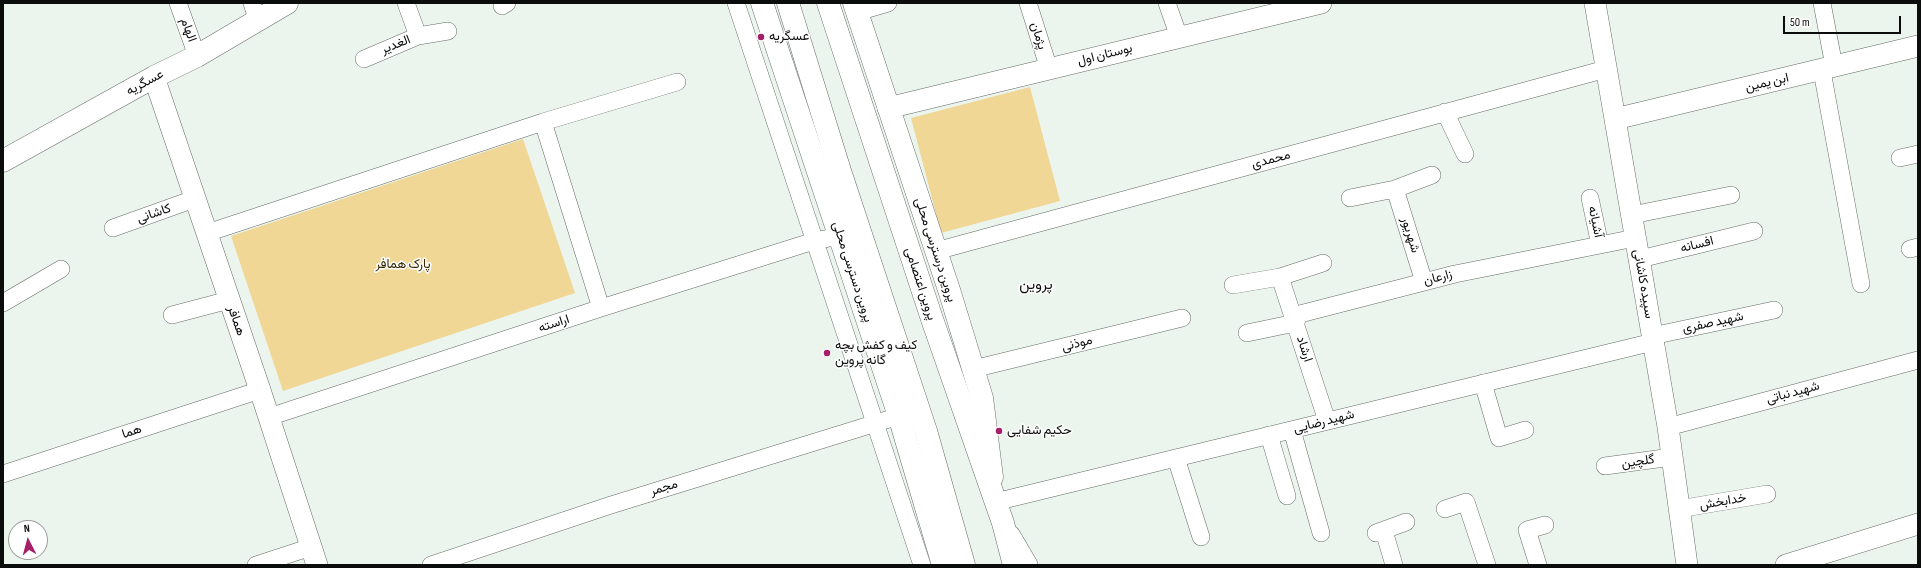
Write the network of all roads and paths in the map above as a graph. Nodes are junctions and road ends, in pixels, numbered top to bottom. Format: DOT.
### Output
graph roads {
  1 [pos="178,3"];
  2 [pos="287,3"];
  3 [pos="406,3"];
  4 [pos="736,3"];
  5 [pos="762,3"];
  6 [pos="788,3"];
  7 [pos="828,3"];
  8 [pos="888,3"];
  9 [pos="1028,3"];
  10 [pos="1167,3"];
  11 [pos="1321,3"];
  12 [pos="1595,3"];
  13 [pos="1822,3"];
  14 [pos="855,8"];
  15 [pos="254,11"];
  16 [pos="448,30"];
  17 [pos="418,36"];
  18 [pos="1179,37"];
  19 [pos="1918,46"];
  20 [pos="197,56"];
  21 [pos="364,59"];
  22 [pos="1606,68"];
  23 [pos="1828,68"];
  24 [pos="1049,69"];
  25 [pos="154,77"];
  26 [pos="677,82"];
  27 [pos="888,108"];
  28 [pos="1445,112"];
  29 [pos="1615,119"];
  30 [pos="543,122"];
  31 [pos="1465,154"];
  32 [pos="1918,154"];
  33 [pos="1900,158"];
  34 [pos="3,161"];
  35 [pos="1432,175"];
  36 [pos="1396,189"];
  37 [pos="1731,195"];
  38 [pos="1350,198"];
  39 [pos="1590,198"];
  40 [pos="194,199"];
  41 [pos="1632,215"];
  42 [pos="113,228"];
  43 [pos="1754,231"];
  44 [pos="207,233"];
  45 [pos="840,236"];
  46 [pos="1635,238"];
  47 [pos="814,241"];
  48 [pos="1600,245"];
  49 [pos="936,251"];
  50 [pos="1640,259"];
  51 [pos="1323,263"];
  52 [pos="60,269"];
  53 [pos="1280,277"];
  54 [pos="1424,282"];
  55 [pos="1861,284"];
  56 [pos="1233,285"];
  57 [pos="229,300"];
  58 [pos="3,303"];
  59 [pos="602,308"];
  60 [pos="1774,310"];
  61 [pos="172,315"];
  62 [pos="1182,318"];
  63 [pos="1295,323"];
  64 [pos="1247,333"];
  65 [pos="1652,339"];
  66 [pos="1918,360"];
  67 [pos="973,370"];
  68 [pos="1483,383"];
  69 [pos="260,390"];
  70 [pos="899,416"];
  71 [pos="269,418"];
  72 [pos="1327,421"];
  73 [pos="875,425"];
  74 [pos="1668,427"];
  75 [pos="1292,430"];
  76 [pos="1525,430"];
  77 [pos="1269,435"];
  78 [pos="1672,457"];
  79 [pos="1176,458"];
  80 [pos="1605,466"];
  81 [pos="3,474"];
  82 [pos="1767,494"];
  83 [pos="1287,496"];
  84 [pos="995,502"];
  85 [pos="1445,509"];
  86 [pos="1679,509"];
  87 [pos="1406,522"];
  88 [pos="1003,523"];
  89 [pos="1918,524"];
  90 [pos="1545,526"];
  91 [pos="1321,533"];
  92 [pos="1201,537"];
  93 [pos="314,556"];
  94 [pos="256,565"];
  95 [pos="431,565"];
  96 [pos="922,565"];
  97 [pos="943,565"];
  98 [pos="964,565"];
  99 [pos="1014,565"];
  100 [pos="1027,565"];
  101 [pos="1394,565"];
  102 [pos="1487,565"];
  103 [pos="1538,565"];
  104 [pos="1687,565"];
  105 [pos="1786,565"];
  1 -- 20 [label="street, الهام"];
  2 -- 15 [label="main road, عسگریه"];
  3 -- 17 [label="street, الغدیر"];
  4 -- 47 [label="street"];
  5 -- 45 [label="main road, پروین دسترسی محلی"];
  6 -- 98 [label="main road"];
  7 -- 84 [label="main road, پروین اعتصامی"];
  8 -- 14 [label="street"];
  9 -- 24 [label="street, پژمان"];
  10 -- 18 [label="street"];
  11 -- 18 [label="street, بوستان اول"];
  12 -- 22 [label="street, سپیده کاشانی"];
  13 -- 23 [label="street"];
  14 -- 27 [label="main road, پروین درسترسی محلی"];
  15 -- 20 [label="main road, عسگریه"];
  16 -- 17 [label="street"];
  17 -- 21 [label="street, الغدیر"];
  18 -- 24 [label="street, بوستان اول"];
  19 -- 23 [label="street, ابن یمین"];
  20 -- 25 [label="main road, عسگریه"];
  22 -- 28 [label="street, محمدی"];
  22 -- 29 [label="street, سپیده کاشانی"];
  23 -- 29 [label="street, ابن یمین"];
  23 -- 55 [label="street"];
  24 -- 27 [label="street, بوستان اول"];
  25 -- 34 [label="main road, عسگریه"];
  25 -- 40 [label="street, همافر"];
  26 -- 30 [label="street"];
  27 -- 49 [label="main road, پروین درسترسی محلی"];
  28 -- 31 [label="street"];
  28 -- 49 [label="street, محمدی"];
  29 -- 41 [label="street, سپیده کاشانی"];
  30 -- 44 [label="street"];
  30 -- 59 [label="street"];
  32 -- 33 [label="street"];
  35 -- 36 [label="street"];
  36 -- 38 [label="street"];
  36 -- 54 [label="street, شهریور"];
  37 -- 41 [label="street"];
  39 -- 48 [label="street, آشیانه"];
  40 -- 42 [label="street, کاشانی"];
  40 -- 44 [label="street, همافر"];
  41 -- 46 [label="street, سپیده کاشانی"];
  43 -- 50 [label="street, افسانه"];
  44 -- 57 [label="street, همافر"];
  45 -- 47 [label="street, اراسته"];
  45 -- 70 [label="main road, پروین دسترسی محلی"];
  46 -- 48 [label="street, زارعان"];
  46 -- 50 [label="street, سپیده کاشانی"];
  47 -- 59 [label="street, اراسته"];
  47 -- 73 [label="street"];
  48 -- 54 [label="street, زارعان"];
  49 -- 67 [label="main road, پروین درسترسی محلی"];
  50 -- 65 [label="street, سپیده کاشانی"];
  51 -- 53 [label="street"];
  52 -- 58 [label="street"];
  53 -- 56 [label="street"];
  53 -- 63 [label="street, ارشاد"];
  54 -- 63 [label="street, زارعان"];
  57 -- 61 [label="street"];
  57 -- 69 [label="street, همافر"];
  59 -- 71 [label="street, اراسته"];
  60 -- 65 [label="street, شهید صفری"];
  62 -- 67 [label="street, موذنی"];
  63 -- 64 [label="street, زارعان"];
  63 -- 72 [label="street, ارشاد"];
  65 -- 68 [label="street, شهید رضایی"];
  65 -- 74 [label="street, سپیده کاشانی"];
  66 -- 74 [label="street, شهید نباتی"];
  67 -- 84 [label="main road, پروین درسترسی محلی"];
  68 -- 72 [label="street, شهید رضایی"];
  68 -- 76 [label="street"];
  69 -- 71 [label="street, همافر"];
  69 -- 81 [label="street, هما"];
  70 -- 73 [label="street, مجمر"];
  70 -- 97 [label="main road, پروین دسترسی محلی"];
  71 -- 93 [label="street, همافر"];
  72 -- 75 [label="street, شهید رضایی"];
  73 -- 95 [label="street, مجمر"];
  73 -- 96 [label="street"];
  74 -- 78 [label="street, سپیده کاشانی"];
  75 -- 77 [label="street, شهید رضایی"];
  75 -- 91 [label="street"];
  77 -- 79 [label="street, شهید رضایی"];
  77 -- 83 [label="street"];
  78 -- 80 [label="street, گلچین"];
  78 -- 86 [label="street, سپیده کاشانی"];
  79 -- 84 [label="street, شهید رضایی"];
  79 -- 92 [label="street"];
  82 -- 86 [label="street, خدابخش"];
  84 -- 88 [label="main road, پروین اعتصامی"];
  85 -- 102 [label="street"];
  86 -- 104 [label="street, سپیده کاشانی"];
  87 -- 101 [label="street"];
  88 -- 99 [label="main road, پروین اعتصامی"];
  88 -- 100 [label="street"];
  89 -- 105 [label="street"];
  90 -- 103 [label="street"];
  93 -- 94 [label="street"];
}
